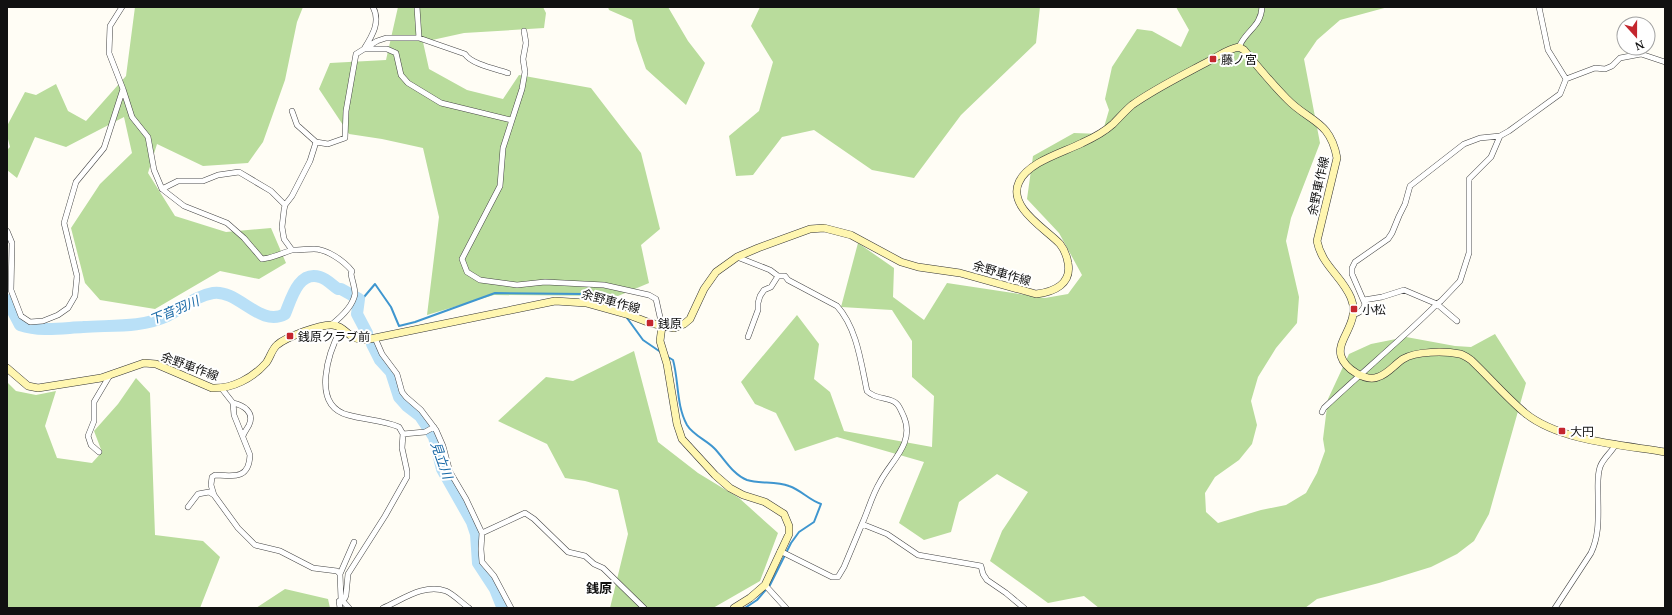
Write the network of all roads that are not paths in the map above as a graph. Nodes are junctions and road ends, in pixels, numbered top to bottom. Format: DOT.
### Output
graph roads {
  1 [pos="122,7"];
  2 [pos="373,7"];
  3 [pos="417,7"];
  4 [pos="1262,7"];
  5 [pos="1539,7"];
  6 [pos="524,31"];
  7 [pos="418,38"];
  8 [pos="1239,47"];
  9 [pos="364,49"];
  10 [pos="1665,62"];
  11 [pos="508,73"];
  12 [pos="1566,80"];
  13 [pos="123,89"];
  14 [pos="292,111"];
  15 [pos="511,120"];
  16 [pos="1500,136"];
  17 [pos="316,142"];
  18 [pos="162,189"];
  19 [pos="285,205"];
  20 [pos="7,231"];
  21 [pos="292,250"];
  22 [pos="738,257"];
  23 [pos="778,276"];
  24 [pos="1364,300"];
  25 [pos="1437,304"];
  26 [pos="1353,315"];
  27 [pos="1457,321"];
  28 [pos="331,325"];
  29 [pos="662,326"];
  30 [pos="342,329"];
  31 [pos="375,338"];
  32 [pos="748,338"];
  33 [pos="7,368"];
  34 [pos="1359,374"];
  35 [pos="110,375"];
  36 [pos="222,389"];
  37 [pos="233,403"];
  38 [pos="1322,412"];
  39 [pos="433,428"];
  40 [pos="403,434"];
  41 [pos="242,436"];
  42 [pos="1616,444"];
  43 [pos="99,452"];
  44 [pos="1665,452"];
  45 [pos="214,495"];
  46 [pos="188,507"];
  47 [pos="862,524"];
  48 [pos="482,533"];
  49 [pos="354,542"];
  50 [pos="780,551"];
  51 [pos="340,574"];
  52 [pos="765,585"];
  53 [pos="341,599"];
  54 [pos="340,608"];
  55 [pos="349,608"];
  56 [pos="383,608"];
  57 [pos="469,608"];
  58 [pos="511,608"];
  59 [pos="644,608"];
  60 [pos="734,608"];
  61 [pos="786,608"];
  62 [pos="1024,608"];
  63 [pos="1555,608"];
  1 -- 13 [label="street"];
  2 -- 9 [label="street"];
  3 -- 7 [label="street"];
  4 -- 8 [label="street"];
  5 -- 12 [label="street"];
  6 -- 15 [label="street"];
  7 -- 9 [label="street"];
  7 -- 11 [label="street"];
  8 -- 22 [label="main road, 余野車作線"];
  8 -- 26 [label="main road, 余野車作線"];
  9 -- 15 [label="street"];
  9 -- 17 [label="street"];
  10 -- 12 [label="street"];
  12 -- 16 [label="street"];
  13 -- 18 [label="street"];
  13 -- 20 [label="street"];
  14 -- 17 [label="street"];
  15 -- 29 [label="street"];
  16 -- 24 [label="street"];
  16 -- 25 [label="street"];
  17 -- 19 [label="street"];
  18 -- 19 [label="street"];
  18 -- 21 [label="street"];
  19 -- 21 [label="street"];
  21 -- 28 [label="street"];
  22 -- 23 [label="street"];
  22 -- 29 [label="main road, 余野車作線"];
  23 -- 32 [label="street"];
  23 -- 47 [label="street"];
  24 -- 25 [label="street"];
  24 -- 26 [label="street"];
  25 -- 27 [label="street"];
  25 -- 34 [label="street"];
  26 -- 34 [label="main road, 余野車作線"];
  28 -- 30 [label="main road, 余野車作線"];
  28 -- 36 [label="main road, 余野車作線"];
  29 -- 31 [label="main road, 余野車作線"];
  29 -- 50 [label="main road"];
  30 -- 31 [label="main road, 余野車作線"];
  30 -- 40 [label="street"];
  31 -- 39 [label="street"];
  33 -- 35 [label="main road, 余野車作線"];
  34 -- 38 [label="street"];
  34 -- 42 [label="main road, 余野車作線"];
  35 -- 36 [label="main road, 余野車作線"];
  35 -- 43 [label="street"];
  36 -- 37 [label="street"];
  37 -- 41 [label="street"];
  37 -- 41 [label="street"];
  39 -- 40 [label="street"];
  39 -- 48 [label="street"];
  40 -- 53 [label="street"];
  41 -- 45 [label="street"];
  42 -- 44 [label="main road, 余野車作線"];
  42 -- 63 [label="street"];
  45 -- 46 [label="street"];
  45 -- 51 [label="street"];
  47 -- 50 [label="street"];
  47 -- 62 [label="street"];
  48 -- 58 [label="street"];
  48 -- 59 [label="street"];
  49 -- 51 [label="street"];
  50 -- 52 [label="main road"];
  51 -- 53 [label="street"];
  52 -- 60 [label="main road"];
  52 -- 61 [label="street"];
  53 -- 54 [label="street"];
  53 -- 55 [label="street"];
  56 -- 57 [label="street"];
}
